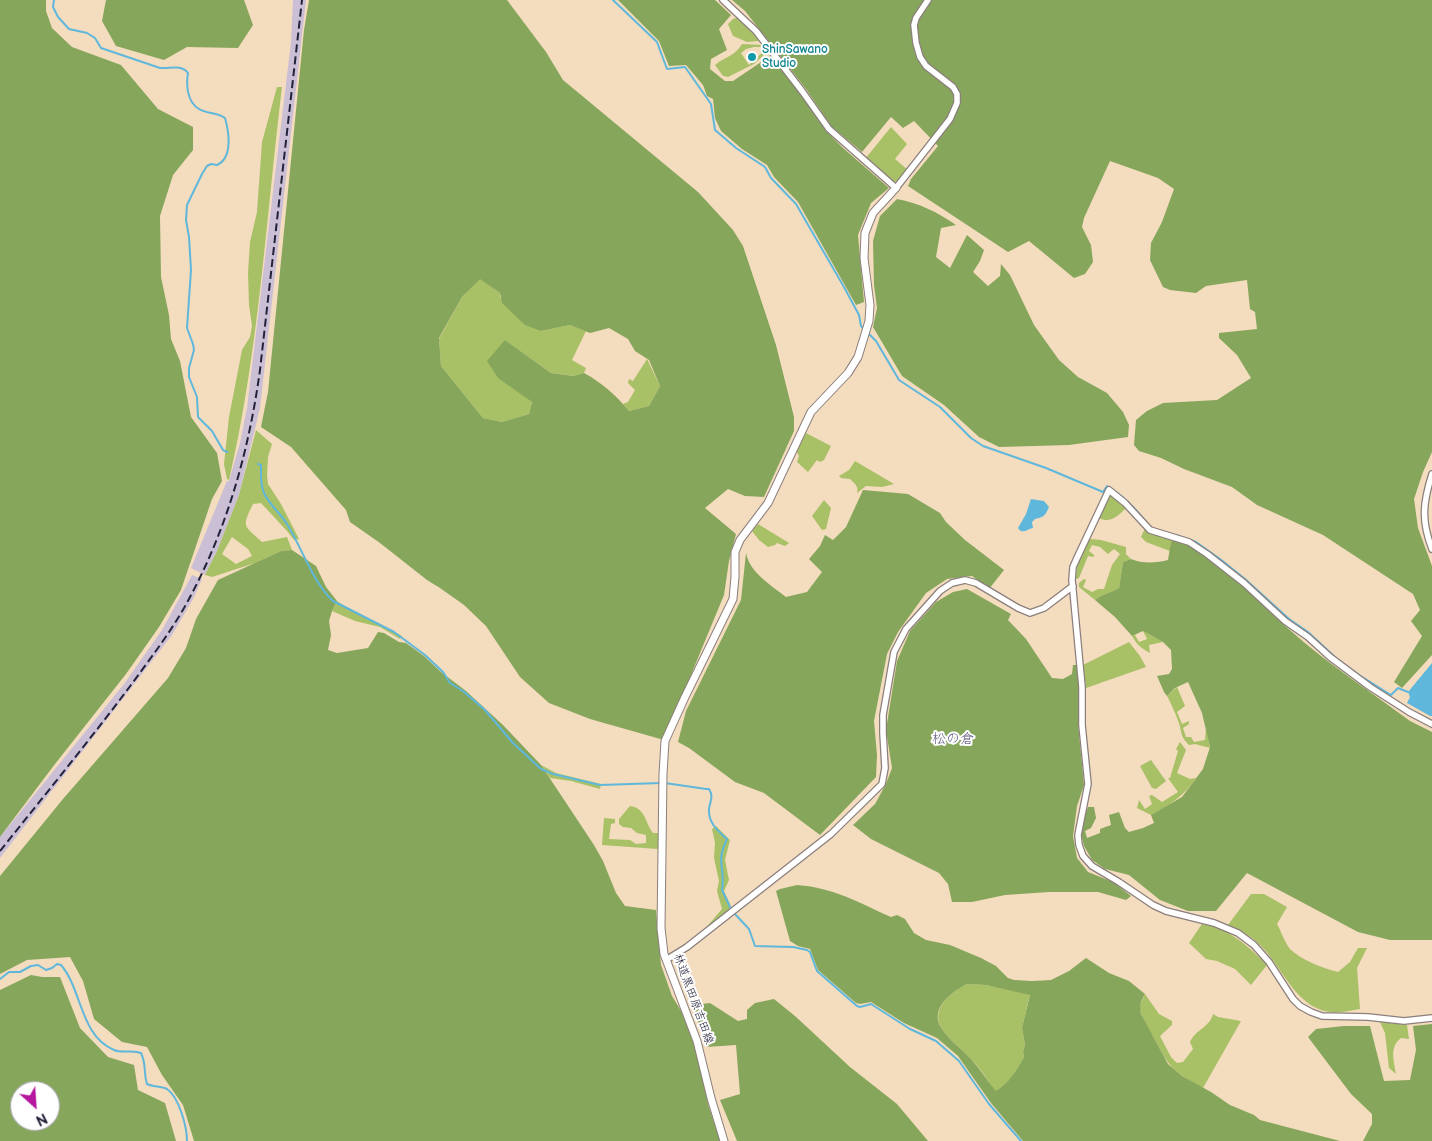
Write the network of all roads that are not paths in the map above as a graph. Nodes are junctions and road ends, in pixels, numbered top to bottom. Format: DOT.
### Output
graph roads {
  1 [pos="723,0"];
  2 [pos="928,0"];
  3 [pos="896,188"];
  4 [pos="1432,474"];
  5 [pos="1432,549"];
  6 [pos="1073,586"];
  7 [pos="1432,724"];
  8 [pos="666,960"];
  9 [pos="1432,1018"];
  10 [pos="724,1141"];
  1 -- 3 [label="street"];
  2 -- 3 [label="street"];
  3 -- 8 [label="street, 林道黒田原吉田線"];
  4 -- 5 [label="street"];
  6 -- 7 [label="street"];
  6 -- 8 [label="street"];
  6 -- 9 [label="street"];
  8 -- 10 [label="street, 林道黒田原吉田線"];
}
